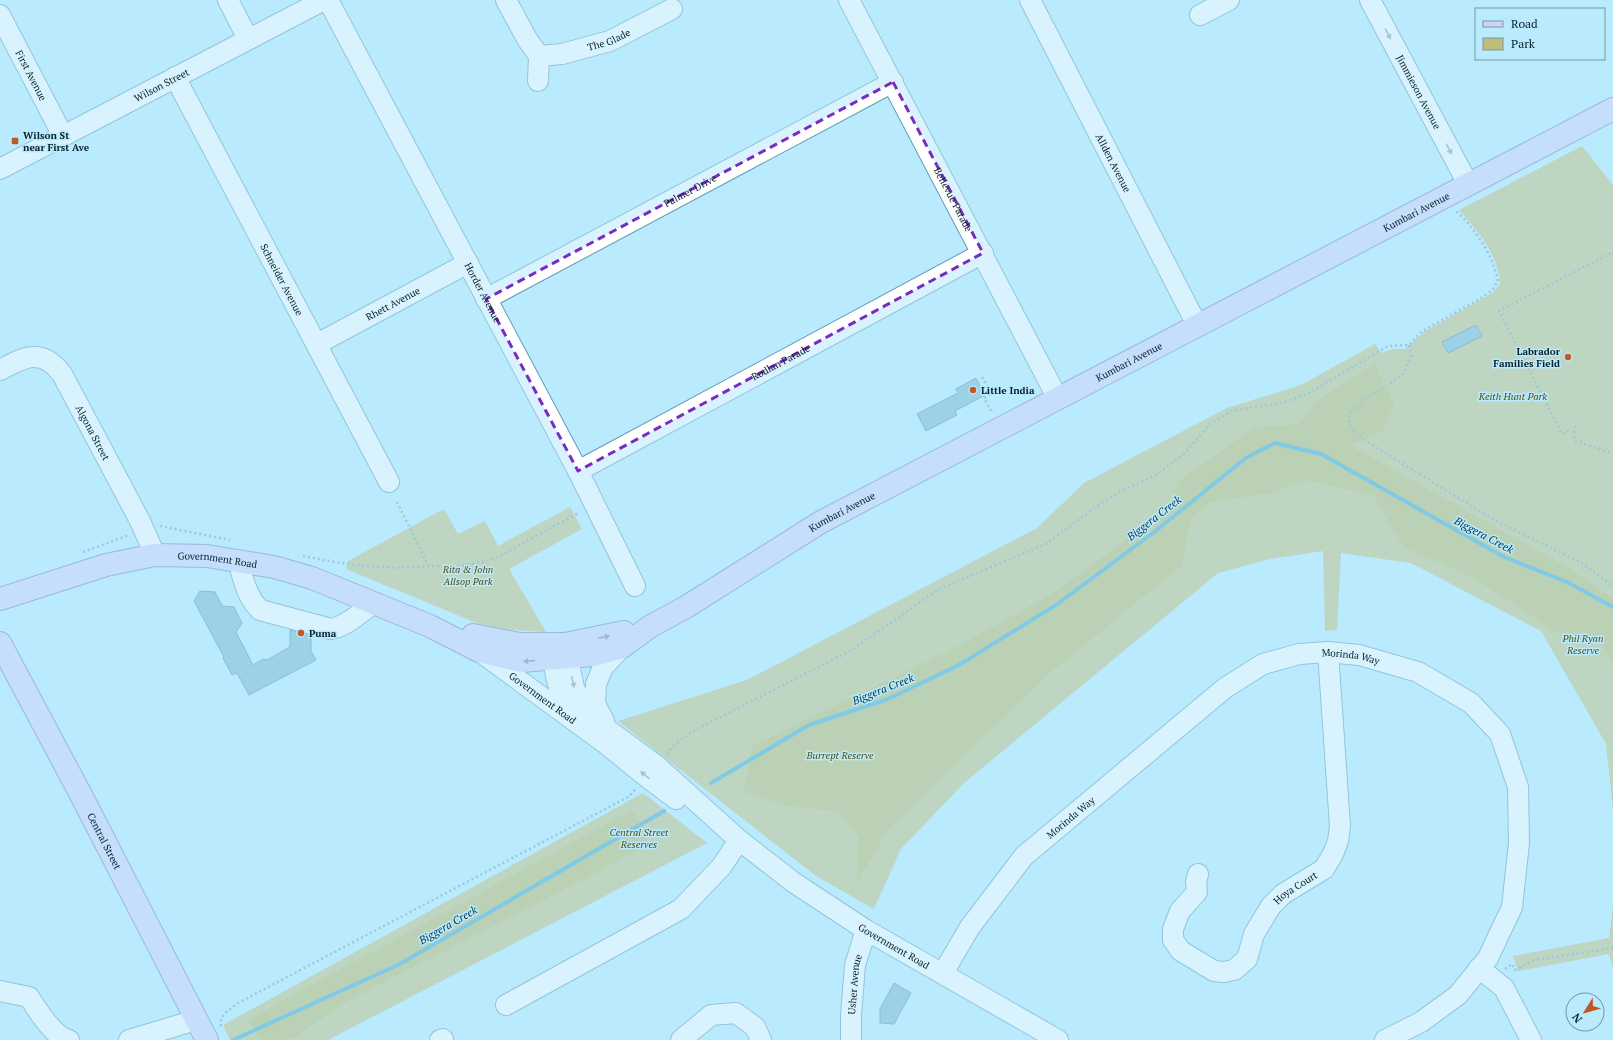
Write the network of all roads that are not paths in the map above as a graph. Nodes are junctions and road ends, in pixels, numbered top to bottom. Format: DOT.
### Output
graph roads {
  1 [pos="228,0"];
  2 [pos="324,0"];
  3 [pos="328,0"];
  4 [pos="506,0"];
  5 [pos="849,0"];
  6 [pos="1030,0"];
  7 [pos="1229,0"];
  8 [pos="1370,0"];
  9 [pos="672,9"];
  10 [pos="0,15"];
  11 [pos="1200,15"];
  12 [pos="248,39"];
  13 [pos="539,56"];
  14 [pos="175,77"];
  15 [pos="538,81"];
  16 [pos="893,82"];
  17 [pos="1613,109"];
  18 [pos="63,136"];
  19 [pos="0,169"];
  20 [pos="1468,184"];
  21 [pos="983,253"];
  22 [pos="468,262"];
  23 [pos="486,299"];
  24 [pos="1198,325"];
  25 [pos="317,344"];
  26 [pos="0,370"];
  27 [pos="1058,399"];
  28 [pos="578,471"];
  29 [pos="389,482"];
  30 [pos="235,550"];
  31 [pos="155,555"];
  32 [pos="635,586"];
  33 [pos="0,599"];
  34 [pos="374,603"];
  35 [pos="430,626"];
  36 [pos="651,626"];
  37 [pos="0,643"];
  38 [pos="622,647"];
  39 [pos="479,651"];
  40 [pos="560,651"];
  41 [pos="1328,652"];
  42 [pos="611,739"];
  43 [pos="739,840"];
  44 [pos="1198,874"];
  45 [pos="866,930"];
  46 [pos="943,973"];
  47 [pos="1486,973"];
  48 [pos="0,991"];
  49 [pos="506,1005"];
  50 [pos="196,1020"];
  51 [pos="215,1036"];
  52 [pos="69,1040"];
  53 [pos="129,1040"];
  54 [pos="681,1040"];
  55 [pos="761,1040"];
  56 [pos="851,1040"];
  57 [pos="1058,1040"];
  58 [pos="1385,1040"];
  59 [pos="1531,1040"];
  1 -- 12 [label="street"];
  2 -- 12 [label="street, Wilson Street"];
  3 -- 22 [label="street, Horder Avenue"];
  4 -- 13 [label="street"];
  5 -- 16 [label="street, Bellevue Parade"];
  6 -- 24 [label="street, Allden Avenue"];
  7 -- 11 [label="street"];
  8 -- 20 [label="street, Jimmieson Avenue, one-way"];
  9 -- 13 [label="street, The Glade"];
  10 -- 18 [label="street, First Avenue"];
  12 -- 14 [label="street, Wilson Street"];
  13 -- 15 [label="street"];
  14 -- 18 [label="street, Wilson Street"];
  14 -- 25 [label="street, Schneider Avenue"];
  16 -- 21 [label="street, Bellevue Parade"];
  16 -- 23 [label="street, Palmer Drive"];
  17 -- 20 [label="main road, Kumbari Avenue"];
  18 -- 19 [label="street, Wilson Street"];
  20 -- 24 [label="main road, Kumbari Avenue"];
  21 -- 27 [label="street, Bellevue Parade"];
  21 -- 28 [label="street, Rodlan Parade"];
  22 -- 23 [label="street, Horder Avenue"];
  22 -- 25 [label="street, Rhett Avenue"];
  23 -- 28 [label="street, Horder Avenue"];
  24 -- 27 [label="main road, Kumbari Avenue"];
  25 -- 29 [label="street, Schneider Avenue"];
  26 -- 31 [label="street, Algona Street"];
  27 -- 36 [label="main road, Kumbari Avenue"];
  28 -- 32 [label="street, Horder Avenue"];
  30 -- 31 [label="main road, Government Road"];
  30 -- 34 [label="main road, Government Road"];
  30 -- 34 [label="street"];
  31 -- 33 [label="main road, Government Road"];
  34 -- 35 [label="main road, Government Road"];
  35 -- 39 [label="main road, Government Road"];
  35 -- 40 [label="main road, Government Road"];
  36 -- 38 [label="main road, Kumbari Avenue"];
  40 -- 36 [label="main road, Kumbari Avenue, one-way"];
  37 -- 50 [label="main road, Central Street"];
  38 -- 40 [label="main road, Kumbari Avenue"];
  38 -- 42 [label="street, Government Road"];
  40 -- 39 [label="main road, Government Road, one-way"];
  39 -- 42 [label="street, Government Road"];
  40 -- 42 [label="street, Government Road"];
  41 -- 44 [label="street, Hoya Court"];
  41 -- 46 [label="street, Morinda Way"];
  41 -- 47 [label="street, Morinda Way"];
  42 -- 43 [label="street, Government Road"];
  43 -- 45 [label="street, Government Road"];
  43 -- 49 [label="street"];
  45 -- 46 [label="street, Government Road"];
  45 -- 56 [label="street, Usher Avenue"];
  46 -- 57 [label="street, Government Road"];
  47 -- 58 [label="street, Morinda Way"];
  47 -- 59 [label="street"];
  48 -- 52 [label="street"];
  50 -- 51 [label="main road, Central Street"];
  50 -- 53 [label="street"];
  54 -- 55 [label="street"];
}
